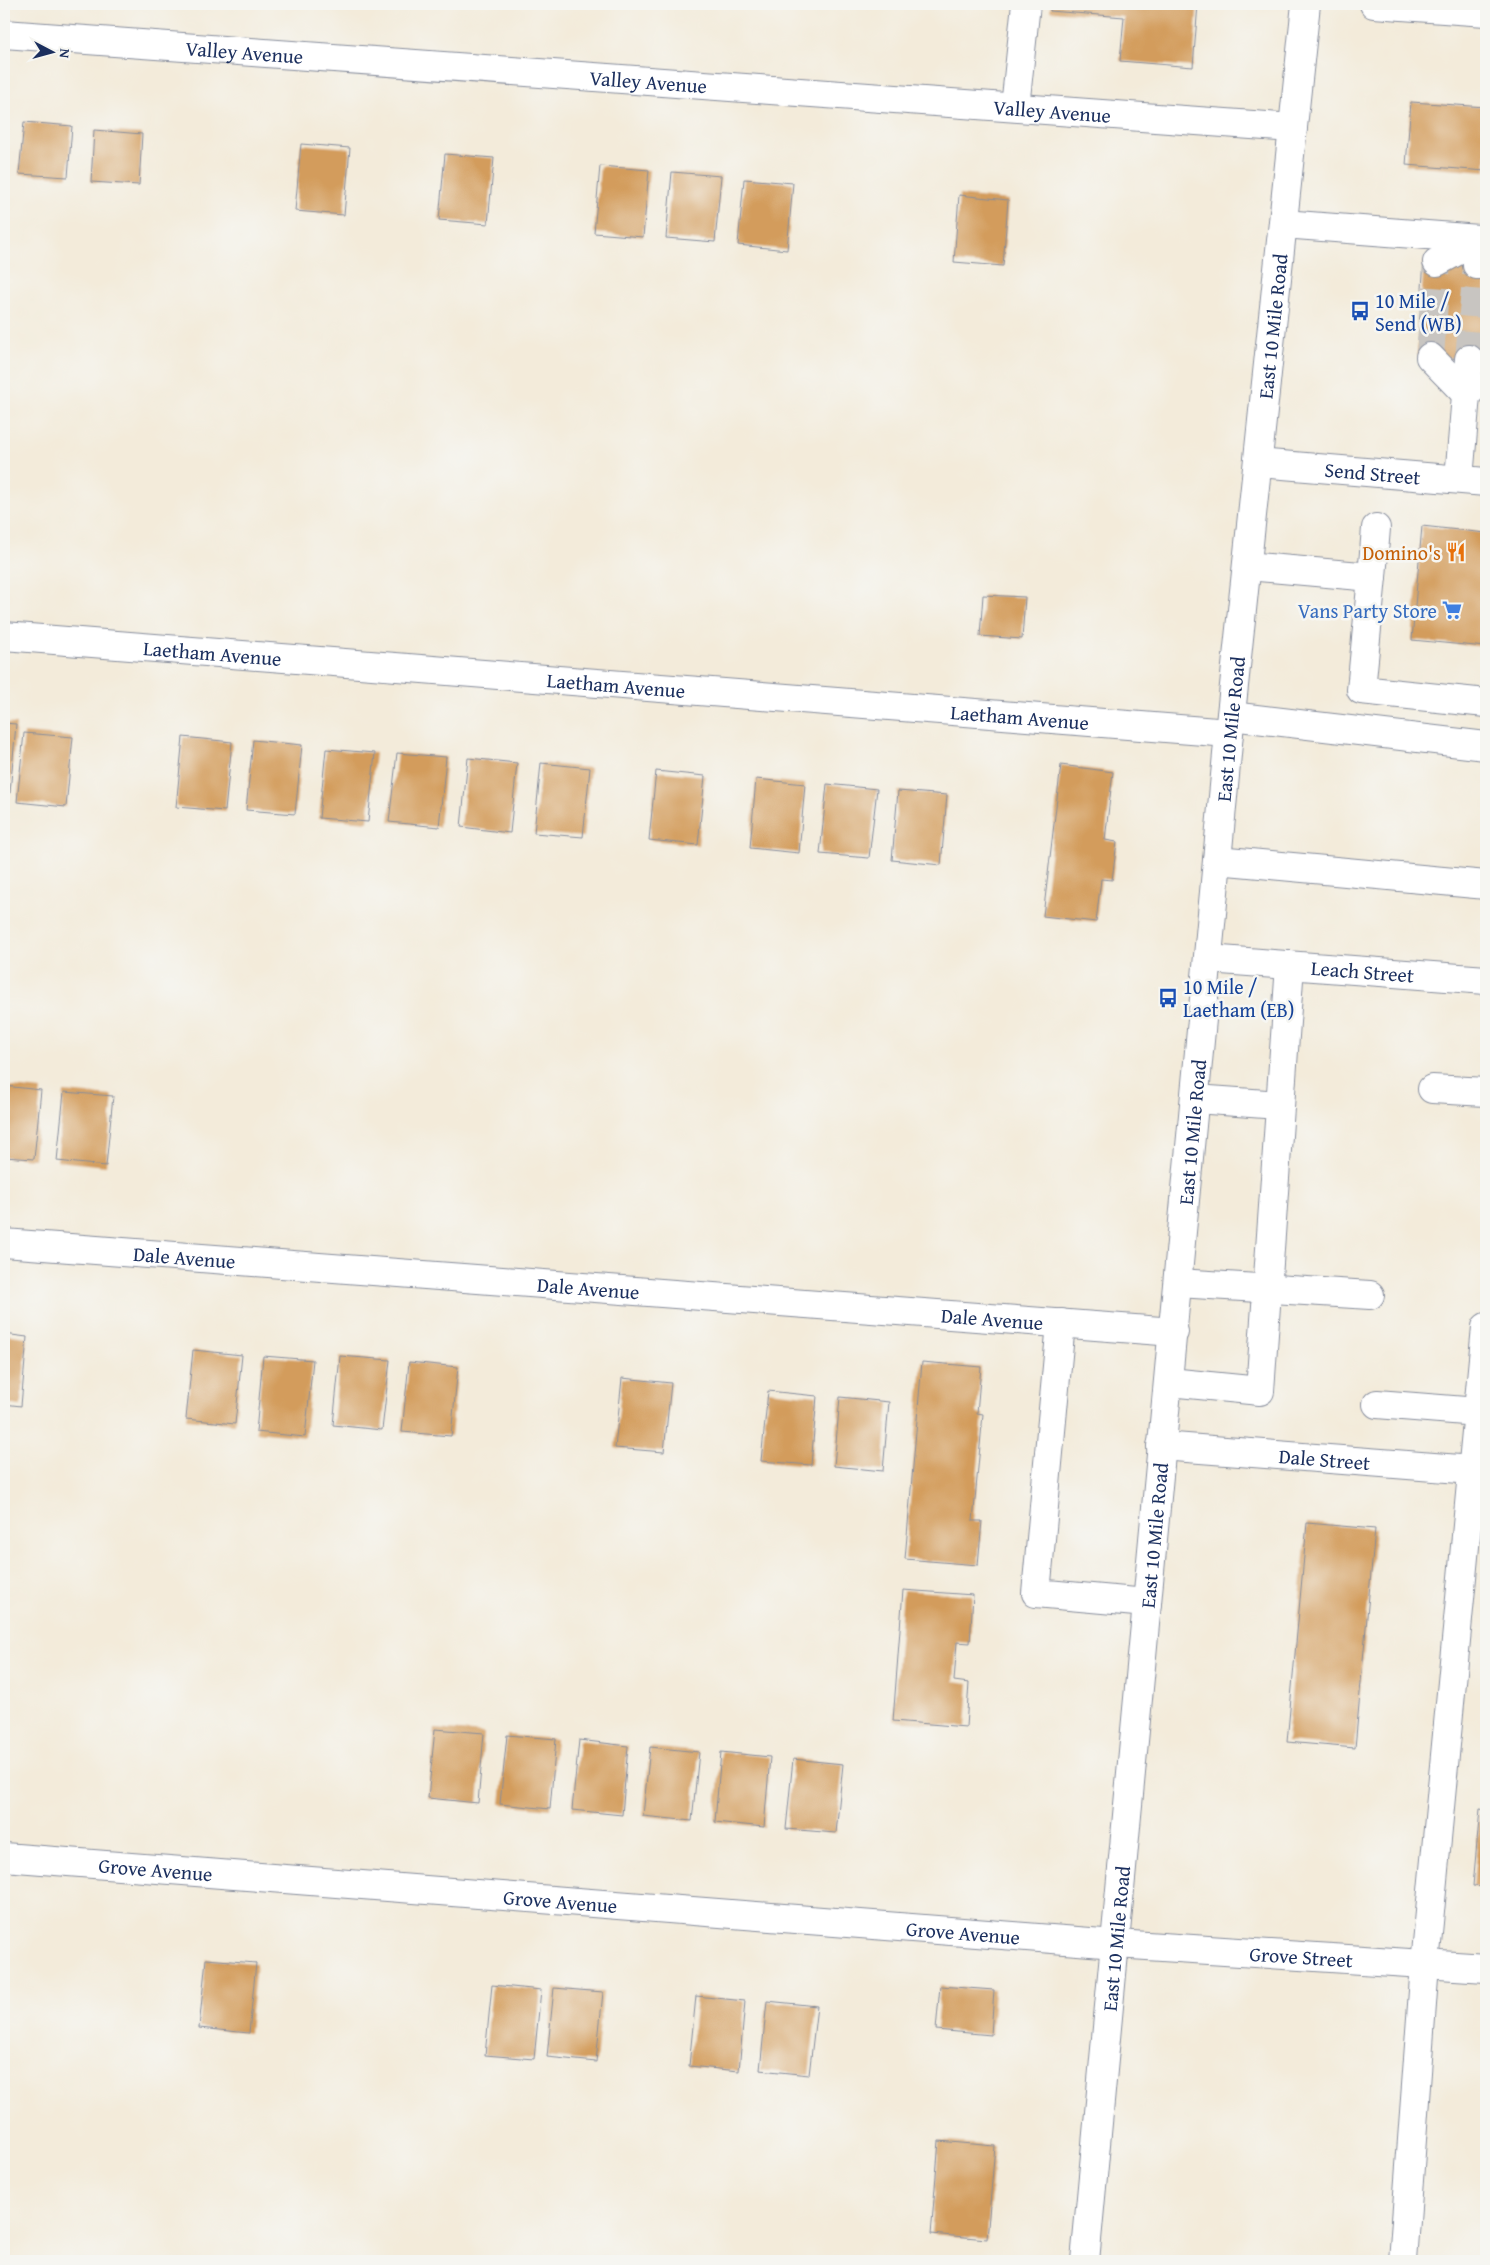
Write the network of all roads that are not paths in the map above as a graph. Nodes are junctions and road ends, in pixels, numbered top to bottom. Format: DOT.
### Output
graph roads {
  1 [pos="1026,4"];
  2 [pos="1306,4"];
  3 [pos="1374,4"];
  4 [pos="1475,9"];
  5 [pos="4,34"];
  6 [pos="1015,108"];
  7 [pos="1293,128"];
  8 [pos="1283,224"];
  9 [pos="1482,247"];
  10 [pos="1437,262"];
  11 [pos="1430,357"];
  12 [pos="1474,377"];
  13 [pos="1258,463"];
  14 [pos="1459,480"];
  15 [pos="1486,482"];
  16 [pos="1376,528"];
  17 [pos="1247,566"];
  18 [pos="1372,577"];
  19 [pos="4,636"];
  20 [pos="1486,703"];
  21 [pos="1230,725"];
  22 [pos="1486,746"];
  23 [pos="1217,860"];
  24 [pos="1486,885"];
  25 [pos="1208,959"];
  26 [pos="1290,965"];
  27 [pos="1486,980"];
  28 [pos="1432,1089"];
  29 [pos="1486,1092"];
  30 [pos="1195,1099"];
  31 [pos="1280,1105"];
  32 [pos="4,1243"];
  33 [pos="1178,1283"];
  34 [pos="1268,1288"];
  35 [pos="1370,1295"];
  36 [pos="1061,1323"];
  37 [pos="1486,1327"];
  38 [pos="1174,1332"];
  39 [pos="1169,1382"];
  40 [pos="1378,1404"];
  41 [pos="1478,1412"];
  42 [pos="1161,1446"];
  43 [pos="1480,1471"];
  44 [pos="1147,1603"];
  45 [pos="4,1857"];
  46 [pos="1116,1944"];
  47 [pos="1426,1964"];
  48 [pos="1486,1968"];
  49 [pos="1085,2261"];
  50 [pos="1403,2261"];
  1 -- 6 [label="street"];
  2 -- 7 [label="street, East 10 Mile Road"];
  3 -- 4 [label="street"];
  5 -- 6 [label="street, Valley Avenue"];
  6 -- 7 [label="street, Valley Avenue"];
  7 -- 8 [label="street, East 10 Mile Road"];
  8 -- 9 [label="street"];
  8 -- 13 [label="street, East 10 Mile Road"];
  9 -- 10 [label="street"];
  11 -- 12 [label="street"];
  12 -- 14 [label="street"];
  13 -- 14 [label="street, Send Street"];
  13 -- 17 [label="street, East 10 Mile Road"];
  14 -- 15 [label="street, Send Street"];
  16 -- 18 [label="street"];
  17 -- 18 [label="street"];
  17 -- 21 [label="street, East 10 Mile Road"];
  18 -- 20 [label="street"];
  19 -- 21 [label="street, Laetham Avenue"];
  21 -- 22 [label="street, Laetham Avenue"];
  21 -- 23 [label="street, East 10 Mile Road"];
  23 -- 24 [label="street"];
  23 -- 25 [label="street, East 10 Mile Road"];
  25 -- 26 [label="street, Leach Street"];
  25 -- 30 [label="street, East 10 Mile Road"];
  26 -- 27 [label="street, Leach Street"];
  26 -- 31 [label="street"];
  28 -- 29 [label="street"];
  30 -- 31 [label="street"];
  30 -- 33 [label="street, East 10 Mile Road"];
  31 -- 34 [label="street"];
  32 -- 36 [label="street, Dale Avenue"];
  33 -- 34 [label="street"];
  33 -- 38 [label="street, East 10 Mile Road"];
  34 -- 35 [label="street"];
  34 -- 39 [label="street"];
  36 -- 38 [label="street, Dale Avenue"];
  36 -- 44 [label="street"];
  37 -- 41 [label="street"];
  38 -- 39 [label="street, East 10 Mile Road"];
  39 -- 42 [label="street, East 10 Mile Road"];
  40 -- 41 [label="street"];
  41 -- 43 [label="street"];
  42 -- 43 [label="street, Dale Street"];
  42 -- 44 [label="street, East 10 Mile Road"];
  43 -- 47 [label="street"];
  44 -- 46 [label="street, East 10 Mile Road"];
  45 -- 46 [label="street, Grove Avenue"];
  46 -- 47 [label="street, Grove Street"];
  46 -- 49 [label="street, East 10 Mile Road"];
  47 -- 48 [label="street, Grove Street"];
  47 -- 50 [label="street"];
}
